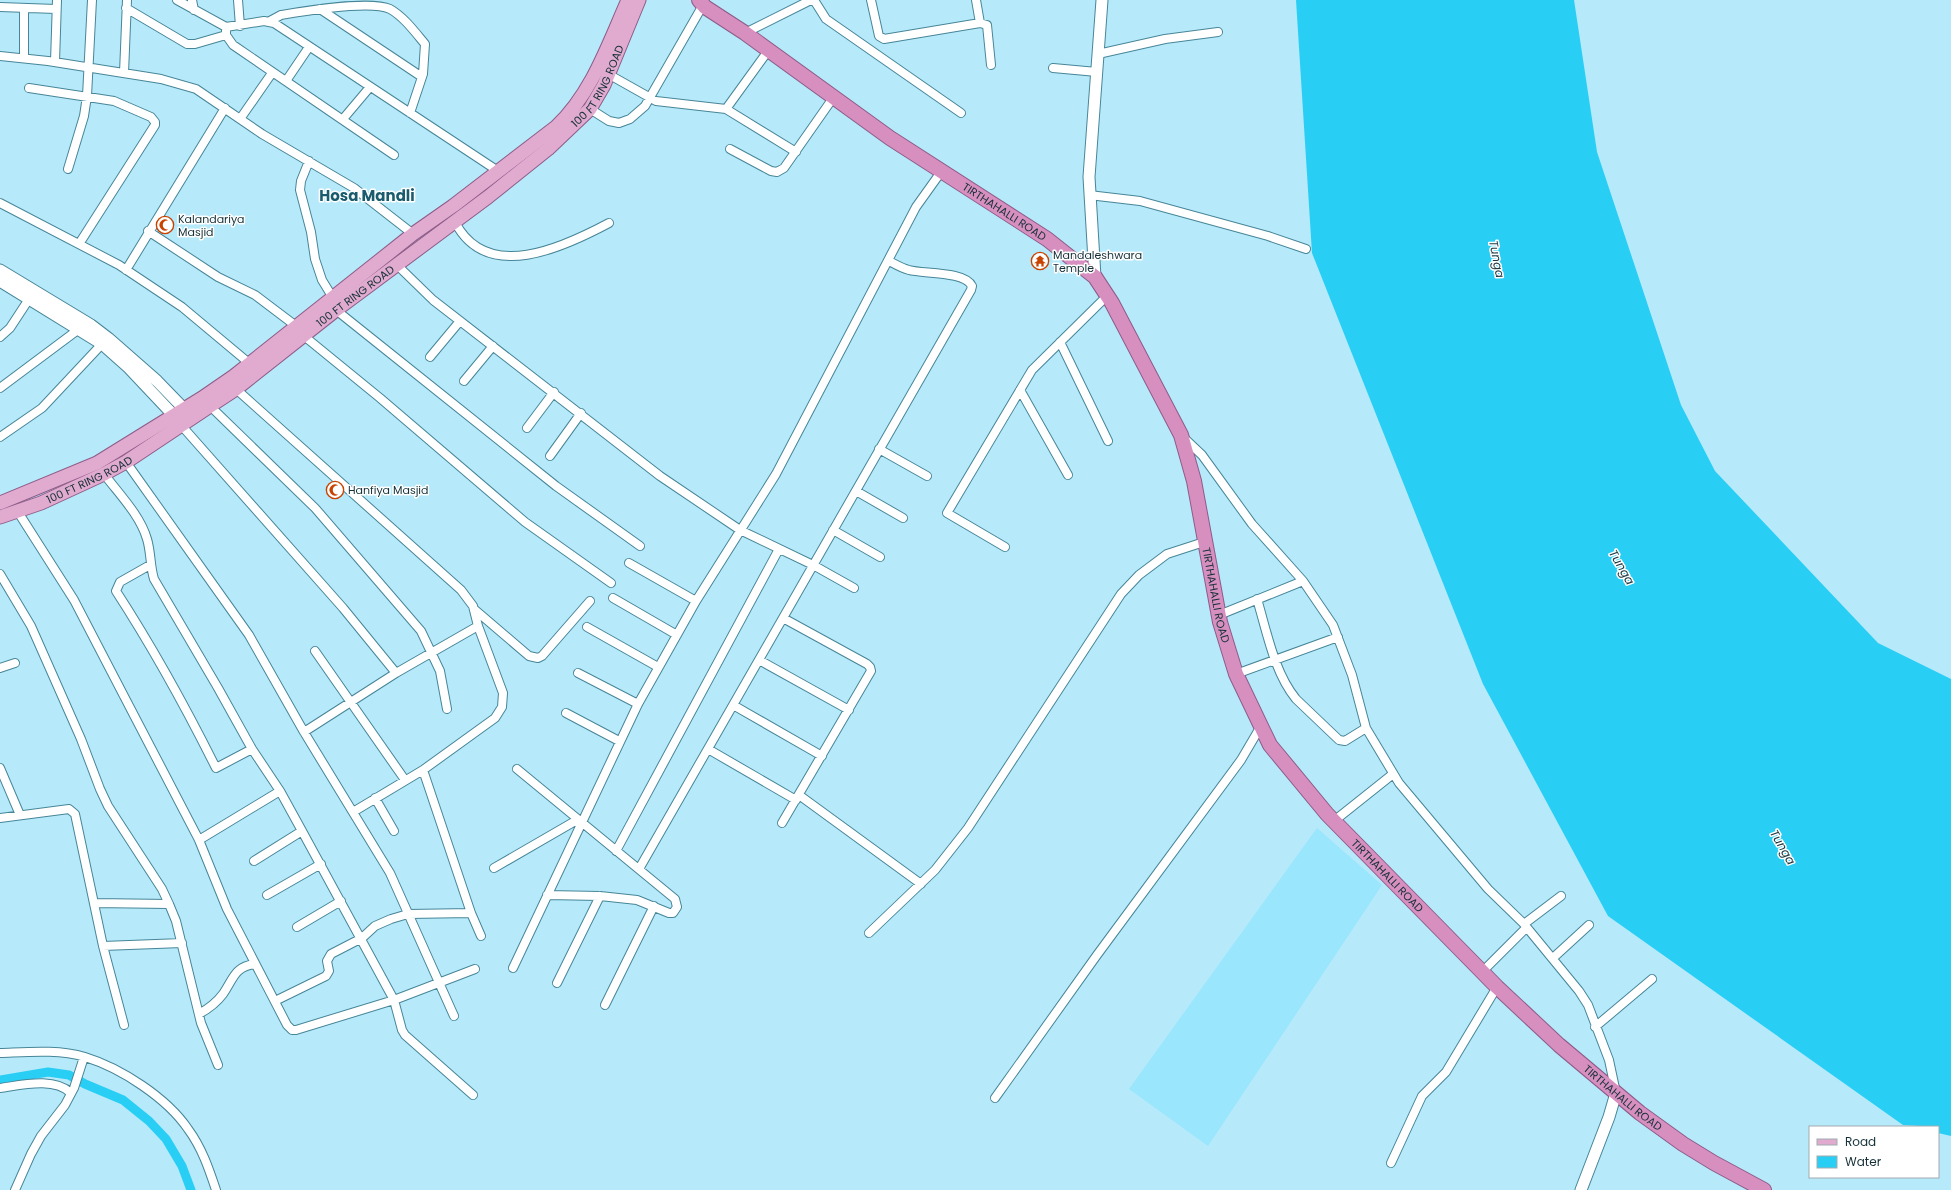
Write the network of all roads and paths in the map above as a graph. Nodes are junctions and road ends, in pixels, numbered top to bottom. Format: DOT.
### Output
graph roads {
  1 [pos="57,0"];
  2 [pos="92,0"];
  3 [pos="177,0"];
  4 [pos="192,0"];
  5 [pos="238,0"];
  6 [pos="628,0"];
  7 [pos="640,0"];
  8 [pos="811,0"];
  9 [pos="814,0"];
  10 [pos="872,0"];
  11 [pos="976,0"];
  12 [pos="1102,0"];
  13 [pos="701,3"];
  14 [pos="126,4"];
  15 [pos="0,7"];
  16 [pos="24,8"];
  17 [pos="56,9"];
  18 [pos="320,9"];
  19 [pos="194,10"];
  20 [pos="270,21"];
  21 [pos="980,23"];
  22 [pos="240,26"];
  23 [pos="226,31"];
  24 [pos="1218,32"];
  25 [pos="745,33"];
  26 [pos="309,47"];
  27 [pos="768,51"];
  28 [pos="1098,54"];
  29 [pos="0,56"];
  30 [pos="24,58"];
  31 [pos="55,62"];
  32 [pos="991,65"];
  33 [pos="89,67"];
  34 [pos="1053,68"];
  35 [pos="1096,72"];
  36 [pos="124,73"];
  37 [pos="272,73"];
  38 [pos="608,74"];
  39 [pos="422,77"];
  40 [pos="286,81"];
  41 [pos="370,87"];
  42 [pos="29,88"];
  43 [pos="87,96"];
  44 [pos="649,98"];
  45 [pos="833,98"];
  46 [pos="225,108"];
  47 [pos="590,109"];
  48 [pos="726,109"];
  49 [pos="410,113"];
  50 [pos="961,113"];
  51 [pos="240,119"];
  52 [pos="343,120"];
  53 [pos="730,149"];
  54 [pos="796,152"];
  55 [pos="394,154"];
  56 [pos="308,161"];
  57 [pos="68,169"];
  58 [pos="498,171"];
  59 [pos="941,172"];
  60 [pos="1089,195"];
  61 [pos="0,203"];
  62 [pos="455,222"];
  63 [pos="609,223"];
  64 [pos="148,231"];
  65 [pos="413,234"];
  66 [pos="79,244"];
  67 [pos="1306,249"];
  68 [pos="889,260"];
  69 [pos="397,265"];
  70 [pos="0,270"];
  71 [pos="126,270"];
  72 [pos="1095,277"];
  73 [pos="0,281"];
  74 [pos="1107,296"];
  75 [pos="29,298"];
  76 [pos="334,304"];
  77 [pos="460,321"];
  78 [pos="79,328"];
  79 [pos="300,331"];
  80 [pos="0,337"];
  81 [pos="1060,342"];
  82 [pos="102,344"];
  83 [pos="493,346"];
  84 [pos="430,357"];
  85 [pos="249,363"];
  86 [pos="464,381"];
  87 [pos="0,388"];
  88 [pos="236,389"];
  89 [pos="1020,390"];
  90 [pos="554,392"];
  91 [pos="210,406"];
  92 [pos="581,413"];
  93 [pos="183,417"];
  94 [pos="526,428"];
  95 [pos="1181,435"];
  96 [pos="0,436"];
  97 [pos="1108,441"];
  98 [pos="879,450"];
  99 [pos="550,456"];
  100 [pos="126,462"];
  101 [pos="104,474"];
  102 [pos="1068,475"];
  103 [pos="927,476"];
  104 [pos="856,491"];
  105 [pos="1,500"];
  106 [pos="18,512"];
  107 [pos="0,517"];
  108 [pos="903,518"];
  109 [pos="740,530"];
  110 [pos="833,530"];
  111 [pos="1204,542"];
  112 [pos="640,546"];
  113 [pos="1005,547"];
  114 [pos="779,549"];
  115 [pos="880,557"];
  116 [pos="629,563"];
  117 [pos="150,565"];
  118 [pos="813,565"];
  119 [pos="0,574"];
  120 [pos="611,582"];
  121 [pos="1303,582"];
  122 [pos="854,588"];
  123 [pos="613,598"];
  124 [pos="1257,600"];
  125 [pos="590,601"];
  126 [pos="696,601"];
  127 [pos="474,609"];
  128 [pos="1219,614"];
  129 [pos="783,618"];
  130 [pos="478,626"];
  131 [pos="587,627"];
  132 [pos="677,635"];
  133 [pos="1338,637"];
  134 [pos="315,651"];
  135 [pos="432,652"];
  136 [pos="1275,659"];
  137 [pos="759,660"];
  138 [pos="15,664"];
  139 [pos="658,667"];
  140 [pos="0,668"];
  141 [pos="578,673"];
  142 [pos="396,674"];
  143 [pos="1236,674"];
  144 [pos="351,702"];
  145 [pos="638,704"];
  146 [pos="733,706"];
  147 [pos="447,709"];
  148 [pos="848,710"];
  149 [pos="566,713"];
  150 [pos="1261,726"];
  151 [pos="1366,728"];
  152 [pos="304,732"];
  153 [pos="619,741"];
  154 [pos="252,749"];
  155 [pos="708,749"];
  156 [pos="822,756"];
  157 [pos="0,768"];
  158 [pos="517,769"];
  159 [pos="423,770"];
  160 [pos="1393,774"];
  161 [pos="405,780"];
  162 [pos="280,791"];
  163 [pos="375,798"];
  164 [pos="798,798"];
  165 [pos="352,812"];
  166 [pos="20,815"];
  167 [pos="0,818"];
  168 [pos="1334,820"];
  169 [pos="579,821"];
  170 [pos="782,824"];
  171 [pos="302,830"];
  172 [pos="394,831"];
  173 [pos="199,840"];
  174 [pos="616,851"];
  175 [pos="254,861"];
  176 [pos="320,864"];
  177 [pos="494,868"];
  178 [pos="639,870"];
  179 [pos="921,884"];
  180 [pos="267,895"];
  181 [pos="547,895"];
  182 [pos="600,896"];
  183 [pos="1561,896"];
  184 [pos="341,901"];
  185 [pos="94,903"];
  186 [pos="169,904"];
  187 [pos="654,906"];
  188 [pos="471,913"];
  189 [pos="408,914"];
  190 [pos="1525,926"];
  191 [pos="1589,926"];
  192 [pos="297,927"];
  193 [pos="869,934"];
  194 [pos="481,936"];
  195 [pos="362,938"];
  196 [pos="182,944"];
  197 [pos="103,946"];
  198 [pos="1553,958"];
  199 [pos="255,964"];
  200 [pos="514,968"];
  201 [pos="475,969"];
  202 [pos="1482,972"];
  203 [pos="1652,979"];
  204 [pos="440,983"];
  205 [pos="557,983"];
  206 [pos="1497,987"];
  207 [pos="394,1000"];
  208 [pos="274,1001"];
  209 [pos="605,1005"];
  210 [pos="199,1014"];
  211 [pos="454,1016"];
  212 [pos="124,1026"];
  213 [pos="1595,1027"];
  214 [pos="0,1053"];
  215 [pos="83,1061"];
  216 [pos="218,1065"];
  217 [pos="0,1088"];
  218 [pos="73,1091"];
  219 [pos="1616,1093"];
  220 [pos="473,1095"];
  221 [pos="995,1098"];
  222 [pos="1391,1164"];
  223 [pos="15,1190"];
  224 [pos="216,1190"];
  225 [pos="1581,1190"];
  226 [pos="1764,1190"];
  1 -- 17 [label="street"];
  2 -- 33 [label="street"];
  3 -- 19 [label="street"];
  4 -- 19 [label="street"];
  5 -- 22 [label="street"];
  6 -- 58 [label="main road, 100 FT RING ROAD"];
  7 -- 38 [label="main road, 100 FT RING ROAD"];
  8 -- 25 [label="street"];
  9 -- 50 [label="street"];
  10 -- 21 [label="street"];
  11 -- 21 [label="street"];
  12 -- 28 [label="street"];
  13 -- 25 [label="highway, TIRTHAHALLI ROAD"];
  13 -- 44 [label="street"];
  14 -- 23 [label="street"];
  14 -- 36 [label="street"];
  15 -- 16 [label="street"];
  16 -- 17 [label="street"];
  16 -- 30 [label="street"];
  17 -- 31 [label="street"];
  18 -- 20 [label="street"];
  18 -- 39 [label="street"];
  18 -- 39 [label="street"];
  19 -- 23 [label="street"];
  20 -- 22 [label="street"];
  20 -- 26 [label="street"];
  21 -- 32 [label="street"];
  22 -- 23 [label="street"];
  23 -- 37 [label="street"];
  24 -- 28 [label="street"];
  25 -- 27 [label="highway, TIRTHAHALLI ROAD"];
  26 -- 40 [label="street"];
  26 -- 41 [label="street"];
  27 -- 45 [label="highway, TIRTHAHALLI ROAD"];
  27 -- 48 [label="street"];
  28 -- 35 [label="street"];
  29 -- 30 [label="street"];
  30 -- 31 [label="street"];
  31 -- 33 [label="street"];
  33 -- 36 [label="street"];
  33 -- 43 [label="street"];
  34 -- 35 [label="street"];
  35 -- 60 [label="street"];
  36 -- 46 [label="street"];
  37 -- 40 [label="street"];
  37 -- 51 [label="street"];
  38 -- 44 [label="street"];
  38 -- 47 [label="main road, 100 FT RING ROAD"];
  39 -- 49 [label="street"];
  40 -- 52 [label="street"];
  41 -- 49 [label="street"];
  41 -- 52 [label="street"];
  42 -- 43 [label="street"];
  43 -- 57 [label="street"];
  43 -- 66 [label="street"];
  44 -- 47 [label="street"];
  44 -- 48 [label="street"];
  45 -- 54 [label="street"];
  45 -- 59 [label="highway, TIRTHAHALLI ROAD"];
  46 -- 51 [label="street"];
  46 -- 64 [label="street"];
  47 -- 62 [label="main road, 100 FT RING ROAD"];
  48 -- 54 [label="street"];
  49 -- 58 [label="street"];
  51 -- 56 [label="street"];
  52 -- 55 [label="street"];
  53 -- 54 [label="street"];
  56 -- 65 [label="street"];
  56 -- 76 [label="street"];
  58 -- 65 [label="main road, 100 FT RING ROAD"];
  59 -- 68 [label="street"];
  59 -- 72 [label="highway, TIRTHAHALLI ROAD"];
  60 -- 67 [label="street"];
  60 -- 72 [label="street"];
  61 -- 66 [label="street"];
  62 -- 63 [label="street"];
  62 -- 69 [label="main road, 100 FT RING ROAD"];
  64 -- 71 [label="street"];
  64 -- 79 [label="street"];
  65 -- 76 [label="main road, 100 FT RING ROAD"];
  66 -- 71 [label="street"];
  68 -- 98 [label="street"];
  68 -- 109 [label="street"];
  69 -- 76 [label="main road, 100 FT RING ROAD"];
  69 -- 77 [label="street"];
  70 -- 93 [label="street"];
  71 -- 85 [label="street"];
  72 -- 74 [label="highway, TIRTHAHALLI ROAD"];
  73 -- 75 [label="street"];
  74 -- 81 [label="street"];
  74 -- 95 [label="highway, TIRTHAHALLI ROAD"];
  75 -- 78 [label="street"];
  75 -- 80 [label="street"];
  76 -- 79 [label="main road, 100 FT RING ROAD"];
  76 -- 112 [label="street"];
  77 -- 83 [label="street"];
  77 -- 84 [label="street"];
  78 -- 82 [label="street"];
  78 -- 87 [label="street"];
  79 -- 85 [label="main road, 100 FT RING ROAD"];
  79 -- 88 [label="main road, 100 FT RING ROAD"];
  79 -- 120 [label="street"];
  81 -- 89 [label="street"];
  81 -- 97 [label="street"];
  82 -- 93 [label="street"];
  82 -- 96 [label="street"];
  83 -- 86 [label="street"];
  83 -- 90 [label="street"];
  85 -- 93 [label="main road, 100 FT RING ROAD"];
  88 -- 91 [label="main road, 100 FT RING ROAD"];
  88 -- 127 [label="street"];
  89 -- 102 [label="street"];
  89 -- 113 [label="street"];
  90 -- 92 [label="street"];
  90 -- 94 [label="street"];
  91 -- 93 [label="main road, 100 FT RING ROAD"];
  91 -- 135 [label="street"];
  92 -- 99 [label="street"];
  92 -- 109 [label="street"];
  93 -- 100 [label="main road, 100 FT RING ROAD"];
  93 -- 105 [label="main road, 100 FT RING ROAD"];
  93 -- 142 [label="street"];
  95 -- 111 [label="highway, TIRTHAHALLI ROAD"];
  95 -- 121 [label="street"];
  98 -- 103 [label="street"];
  98 -- 104 [label="street"];
  100 -- 101 [label="main road, 100 FT RING ROAD"];
  100 -- 152 [label="street"];
  101 -- 106 [label="main road, 100 FT RING ROAD"];
  101 -- 117 [label="street"];
  104 -- 108 [label="street"];
  104 -- 110 [label="street"];
  106 -- 107 [label="main road, 100 FT RING ROAD"];
  106 -- 173 [label="street"];
  109 -- 114 [label="street"];
  109 -- 126 [label="street"];
  110 -- 115 [label="street"];
  110 -- 118 [label="street"];
  111 -- 128 [label="highway, TIRTHAHALLI ROAD"];
  111 -- 179 [label="street"];
  114 -- 118 [label="street"];
  114 -- 174 [label="street"];
  116 -- 126 [label="street"];
  117 -- 154 [label="street"];
  117 -- 154 [label="street"];
  118 -- 122 [label="street"];
  118 -- 129 [label="street"];
  119 -- 186 [label="street"];
  121 -- 124 [label="street"];
  121 -- 133 [label="street"];
  123 -- 132 [label="street"];
  124 -- 128 [label="street"];
  124 -- 136 [label="street"];
  125 -- 127 [label="street"];
  126 -- 132 [label="street"];
  127 -- 130 [label="street"];
  128 -- 143 [label="highway, TIRTHAHALLI ROAD"];
  129 -- 137 [label="street"];
  129 -- 148 [label="street"];
  130 -- 135 [label="street"];
  130 -- 159 [label="street"];
  131 -- 139 [label="street"];
  132 -- 139 [label="street"];
  133 -- 136 [label="street"];
  133 -- 151 [label="street"];
  134 -- 144 [label="street"];
  135 -- 142 [label="street"];
  135 -- 147 [label="street"];
  136 -- 143 [label="street"];
  136 -- 151 [label="street"];
  137 -- 146 [label="street"];
  137 -- 148 [label="street"];
  138 -- 140 [label="street"];
  139 -- 145 [label="street"];
  141 -- 145 [label="street"];
  142 -- 144 [label="street"];
  143 -- 150 [label="highway, TIRTHAHALLI ROAD"];
  144 -- 152 [label="street"];
  144 -- 161 [label="street"];
  145 -- 153 [label="street"];
  146 -- 155 [label="street"];
  146 -- 156 [label="street"];
  148 -- 156 [label="street"];
  149 -- 153 [label="street"];
  150 -- 168 [label="highway, TIRTHAHALLI ROAD"];
  150 -- 221 [label="street"];
  151 -- 160 [label="street"];
  152 -- 165 [label="street"];
  153 -- 169 [label="street"];
  154 -- 162 [label="street"];
  155 -- 164 [label="street"];
  155 -- 178 [label="street"];
  156 -- 164 [label="street"];
  157 -- 166 [label="street"];
  158 -- 169 [label="street"];
  159 -- 161 [label="street"];
  159 -- 188 [label="street"];
  160 -- 168 [label="street"];
  160 -- 190 [label="street"];
  161 -- 163 [label="street"];
  162 -- 171 [label="street"];
  162 -- 173 [label="street"];
  163 -- 165 [label="street"];
  163 -- 172 [label="street"];
  164 -- 170 [label="street"];
  164 -- 179 [label="street"];
  165 -- 189 [label="street"];
  166 -- 167 [label="street"];
  166 -- 185 [label="street"];
  168 -- 202 [label="highway, TIRTHAHALLI ROAD"];
  169 -- 174 [label="street"];
  169 -- 177 [label="street"];
  169 -- 181 [label="street"];
  171 -- 175 [label="street"];
  171 -- 176 [label="street"];
  173 -- 199 [label="street"];
  174 -- 178 [label="street"];
  176 -- 180 [label="street"];
  176 -- 184 [label="street"];
  178 -- 187 [label="street"];
  179 -- 193 [label="street"];
  181 -- 182 [label="street"];
  181 -- 200 [label="street"];
  182 -- 187 [label="street"];
  182 -- 205 [label="street"];
  183 -- 190 [label="street"];
  184 -- 192 [label="street"];
  184 -- 195 [label="street"];
  185 -- 186 [label="street"];
  185 -- 197 [label="street"];
  186 -- 196 [label="street"];
  187 -- 209 [label="street"];
  188 -- 189 [label="street"];
  188 -- 194 [label="street"];
  189 -- 195 [label="street"];
  189 -- 204 [label="street"];
  190 -- 198 [label="street"];
  190 -- 202 [label="street"];
  191 -- 198 [label="street"];
  195 -- 207 [label="street"];
  195 -- 208 [label="street"];
  196 -- 197 [label="street"];
  196 -- 210 [label="street"];
  197 -- 212 [label="street"];
  198 -- 213 [label="street"];
  199 -- 208 [label="street"];
  199 -- 210 [label="street"];
  201 -- 204 [label="street"];
  202 -- 206 [label="highway, TIRTHAHALLI ROAD"];
  203 -- 213 [label="street"];
  204 -- 207 [label="street"];
  204 -- 211 [label="street"];
  206 -- 219 [label="highway, TIRTHAHALLI ROAD"];
  206 -- 222 [label="street"];
  207 -- 208 [label="street"];
  207 -- 220 [label="street"];
  210 -- 216 [label="street"];
  213 -- 219 [label="street"];
  214 -- 215 [label="street"];
  215 -- 218 [label="street"];
  215 -- 224 [label="street"];
  217 -- 218 [label="street"];
  218 -- 223 [label="street"];
  219 -- 225 [label="street"];
  219 -- 226 [label="highway, TIRTHAHALLI ROAD"];
}
